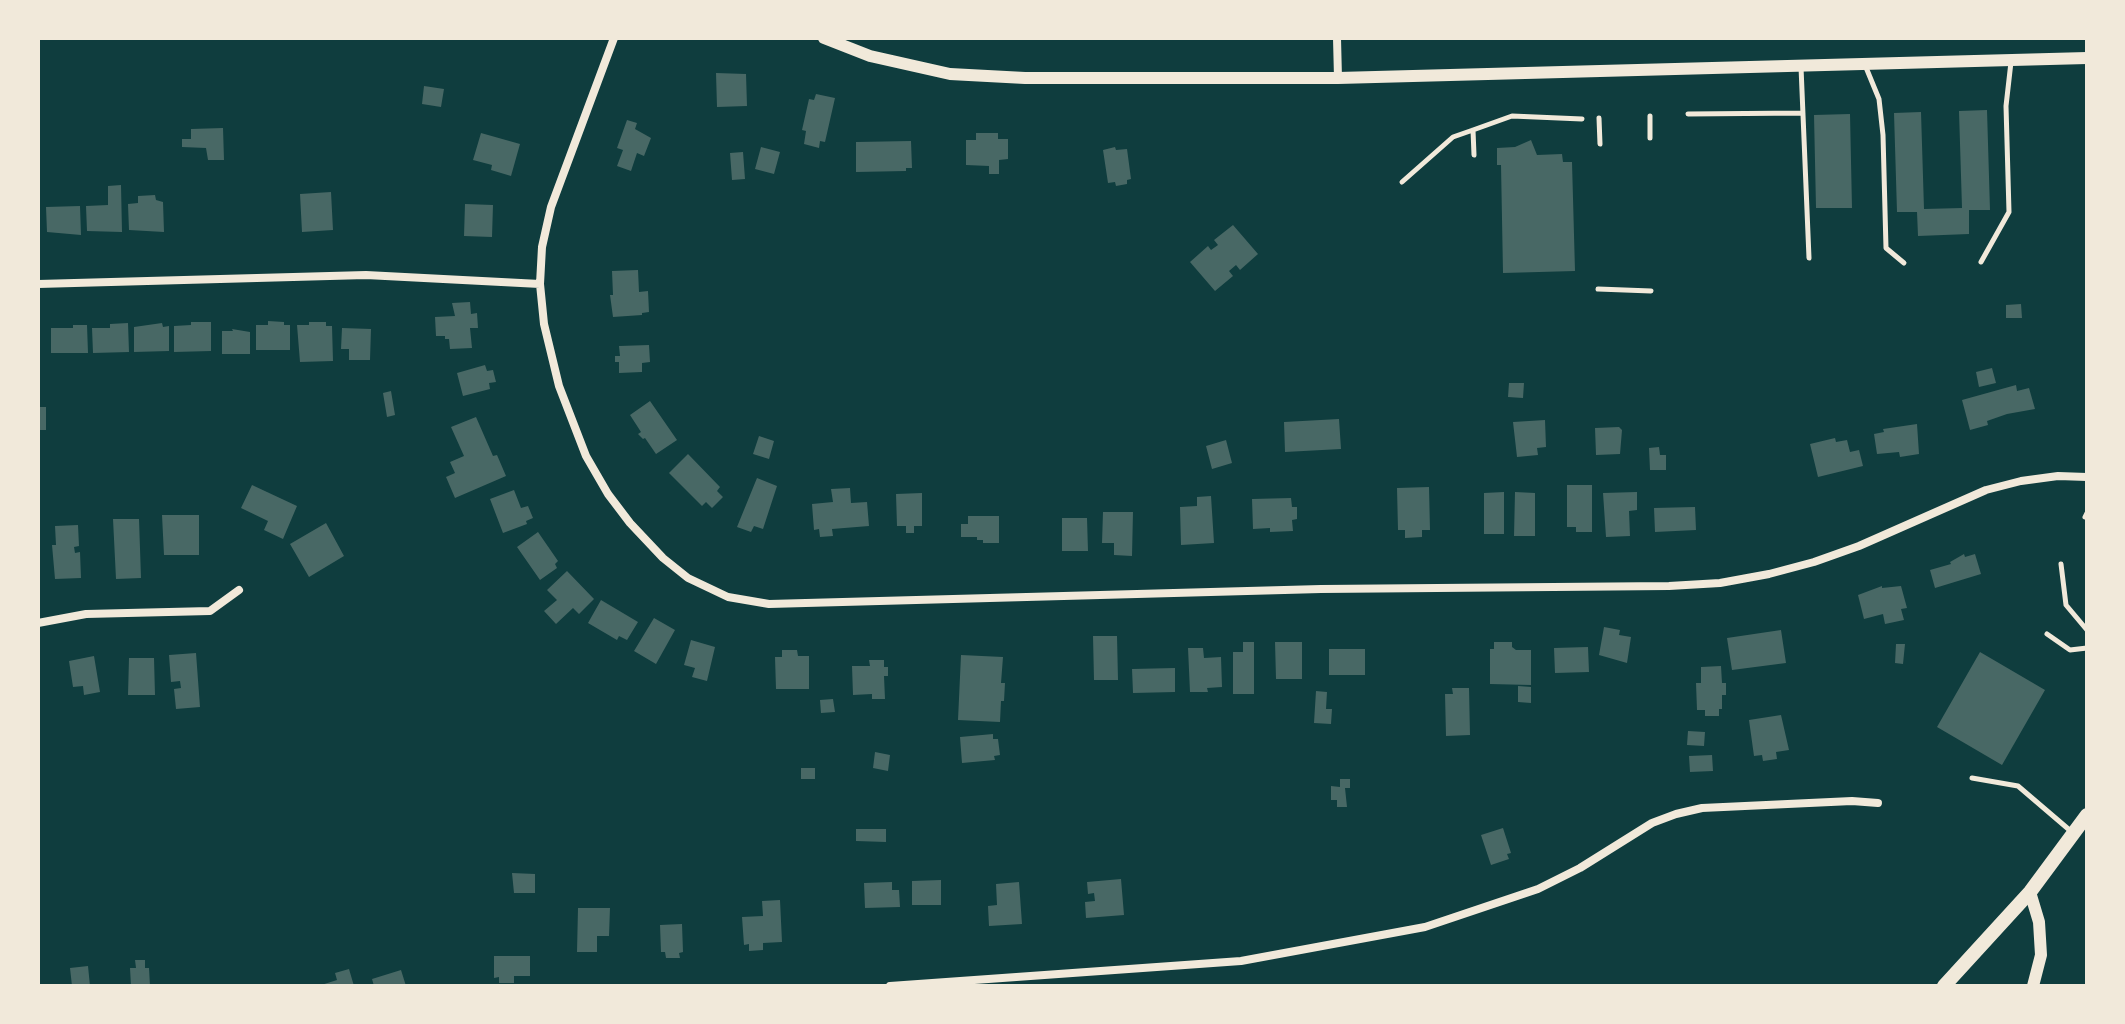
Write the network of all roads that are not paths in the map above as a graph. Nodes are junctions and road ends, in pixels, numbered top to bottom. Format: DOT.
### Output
graph roads {
  1 [pos="614,38"];
  2 [pos="824,38"];
  3 [pos="1337,38"];
  4 [pos="2087,58"];
  5 [pos="2012,60"];
  6 [pos="1865,64"];
  7 [pos="1801,66"];
  8 [pos="1338,78"];
  9 [pos="1803,113"];
  10 [pos="1688,114"];
  11 [pos="1650,116"];
  12 [pos="1599,118"];
  13 [pos="1582,119"];
  14 [pos="1473,130"];
  15 [pos="1650,138"];
  16 [pos="1600,144"];
  17 [pos="1474,155"];
  18 [pos="1402,182"];
  19 [pos="1809,258"];
  20 [pos="1981,262"];
  21 [pos="1904,263"];
  22 [pos="38,284"];
  23 [pos="540,284"];
  24 [pos="1598,289"];
  25 [pos="1651,291"];
  26 [pos="2087,477"];
  27 [pos="2061,564"];
  28 [pos="239,590"];
  29 [pos="38,623"];
  30 [pos="2087,630"];
  31 [pos="2047,634"];
  32 [pos="2087,648"];
  33 [pos="1972,778"];
  34 [pos="1878,803"];
  35 [pos="2082,826"];
  36 [pos="2030,892"];
  37 [pos="1047,974"];
  38 [pos="890,986"];
  39 [pos="1048,986"];
  40 [pos="1944,986"];
  41 [pos="2033,986"];
  1 -- 23 [label="street"];
  2 -- 8 [label="street"];
  3 -- 8 [label="street"];
  4 -- 5 [label="street"];
  5 -- 6 [label="street"];
  5 -- 20 [label="lane"];
  6 -- 7 [label="street"];
  6 -- 21 [label="lane"];
  7 -- 8 [label="street"];
  7 -- 9 [label="lane"];
  9 -- 10 [label="lane"];
  9 -- 19 [label="lane"];
  11 -- 15 [label="lane"];
  12 -- 16 [label="lane"];
  13 -- 14 [label="lane"];
  14 -- 17 [label="lane"];
  14 -- 18 [label="lane"];
  22 -- 23 [label="street"];
  23 -- 26 [label="street"];
  24 -- 25 [label="lane"];
  27 -- 30 [label="lane"];
  28 -- 29 [label="street"];
  31 -- 32 [label="lane"];
  33 -- 35 [label="lane"];
  34 -- 37 [label="street"];
  35 -- 36 [label="main road"];
  36 -- 40 [label="main road"];
  36 -- 41 [label="street"];
  37 -- 38 [label="street"];
  37 -- 39 [label="street"];
}
